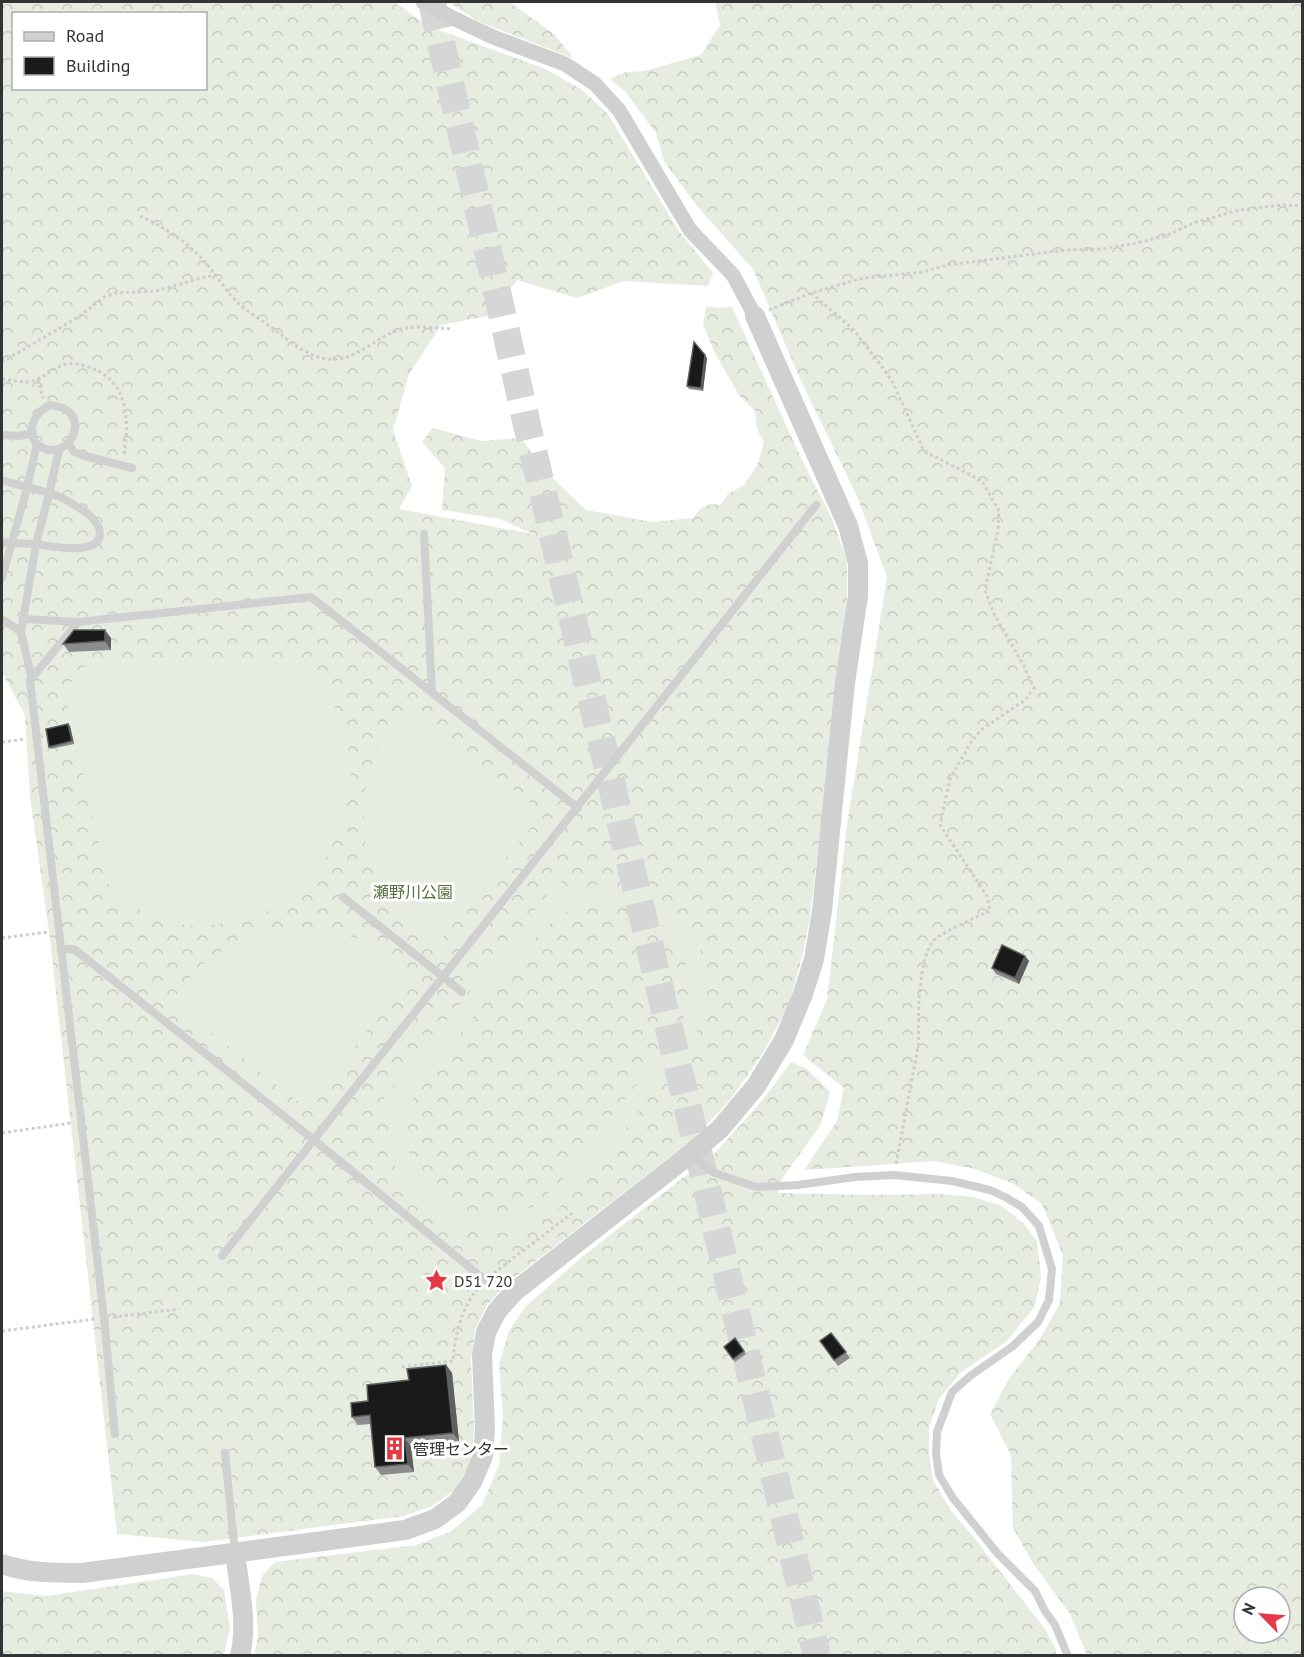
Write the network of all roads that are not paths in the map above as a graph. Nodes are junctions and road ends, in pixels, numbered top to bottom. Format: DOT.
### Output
graph roads {
  1 [pos="423,2"];
  2 [pos="755,316"];
  3 [pos="33,434"];
  4 [pos="2,435"];
  5 [pos="68,443"];
  6 [pos="37,444"];
  7 [pos="59,450"];
  8 [pos="132,468"];
  9 [pos="2,480"];
  10 [pos="27,488"];
  11 [pos="50,494"];
  12 [pos="816,505"];
  13 [pos="424,534"];
  14 [pos="2,542"];
  15 [pos="12,544"];
  16 [pos="36,544"];
  17 [pos="2,578"];
  18 [pos="2,619"];
  19 [pos="23,619"];
  20 [pos="78,622"];
  21 [pos="21,632"];
  22 [pos="32,679"];
  23 [pos="432,692"];
  24 [pos="578,808"];
  25 [pos="342,897"];
  26 [pos="61,948"];
  27 [pos="443,977"];
  28 [pos="462,992"];
  29 [pos="314,1140"];
  30 [pos="689,1155"];
  31 [pos="222,1256"];
  32 [pos="485,1280"];
  33 [pos="115,1434"];
  34 [pos="225,1453"];
  35 [pos="235,1553"];
  36 [pos="2,1564"];
  37 [pos="240,1656"];
  38 [pos="1068,1656"];
  1 -- 2 [label="street"];
  2 -- 30 [label="street"];
  3 -- 4 [label="lane"];
  3 -- 5 [label="lane"];
  3 -- 6 [label="lane"];
  5 -- 7 [label="lane"];
  5 -- 8 [label="lane"];
  6 -- 7 [label="lane"];
  6 -- 10 [label="lane"];
  7 -- 11 [label="lane"];
  9 -- 10 [label="lane"];
  10 -- 11 [label="lane"];
  10 -- 15 [label="lane"];
  11 -- 16 [label="lane"];
  11 -- 16 [label="lane"];
  12 -- 24 [label="lane"];
  13 -- 23 [label="lane"];
  14 -- 15 [label="lane"];
  15 -- 16 [label="lane"];
  15 -- 17 [label="lane"];
  16 -- 19 [label="lane"];
  18 -- 21 [label="lane"];
  19 -- 20 [label="lane"];
  19 -- 21 [label="lane"];
  20 -- 22 [label="lane"];
  20 -- 23 [label="lane"];
  21 -- 22 [label="lane"];
  22 -- 26 [label="lane"];
  23 -- 24 [label="lane"];
  24 -- 27 [label="lane"];
  25 -- 27 [label="lane"];
  26 -- 29 [label="lane"];
  26 -- 33 [label="lane"];
  27 -- 28 [label="lane"];
  27 -- 29 [label="lane"];
  29 -- 31 [label="lane"];
  29 -- 32 [label="lane"];
  30 -- 35 [label="street"];
  30 -- 38 [label="lane"];
  34 -- 35 [label="lane"];
  35 -- 36 [label="street"];
  35 -- 37 [label="street"];
}
